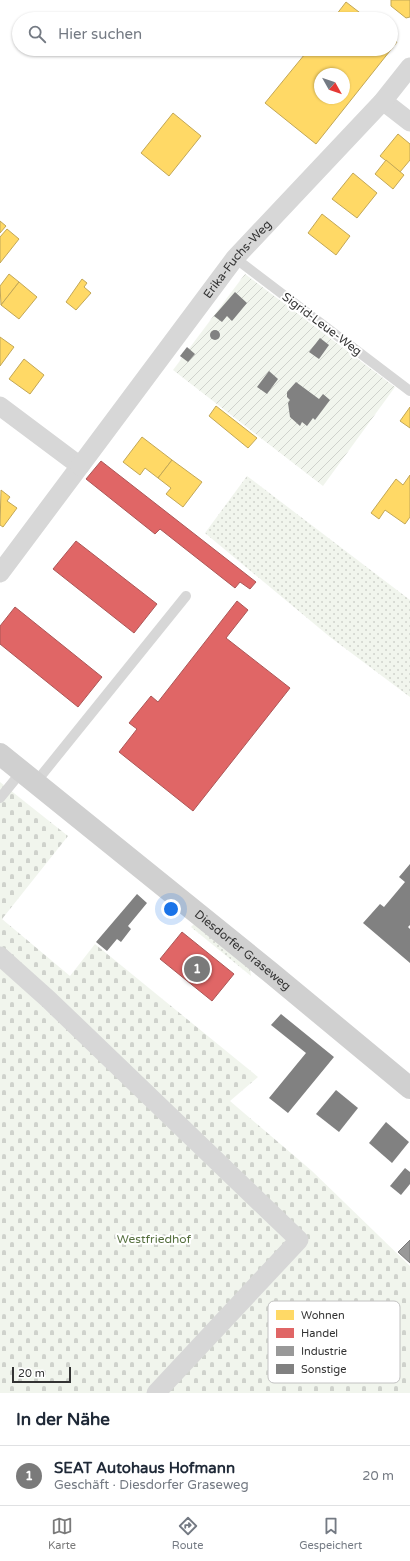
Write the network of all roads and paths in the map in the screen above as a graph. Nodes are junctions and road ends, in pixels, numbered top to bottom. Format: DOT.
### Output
graph roads {
  1 [pos="410,67"];
  2 [pos="383,101"];
  3 [pos="410,122"];
  4 [pos="235,258"];
  5 [pos="410,390"];
  6 [pos="0,406"];
  7 [pos="80,466"];
  8 [pos="0,573"];
  9 [pos="186,596"];
  10 [pos="0,754"];
  11 [pos="29,777"];
  12 [pos="0,798"];
  13 [pos="0,956"];
  14 [pos="410,1088"];
  15 [pos="156,1393"];
  1 -- 2 [label="street, Erika-Fuchs-Weg"];
  2 -- 3 [label="street"];
  2 -- 4 [label="street, Erika-Fuchs-Weg"];
  4 -- 5 [label="lane, Sigrid-Leue-Weg"];
  4 -- 7 [label="street, Erika-Fuchs-Weg"];
  6 -- 7 [label="street"];
  7 -- 8 [label="street, Erika-Fuchs-Weg"];
  9 -- 11 [label="lane"];
  10 -- 11 [label="main road, Diesdorfer Graseweg"];
  11 -- 12 [label="lane"];
  11 -- 14 [label="main road, Diesdorfer Graseweg"];
  13 -- 15 [label="street"];
}
